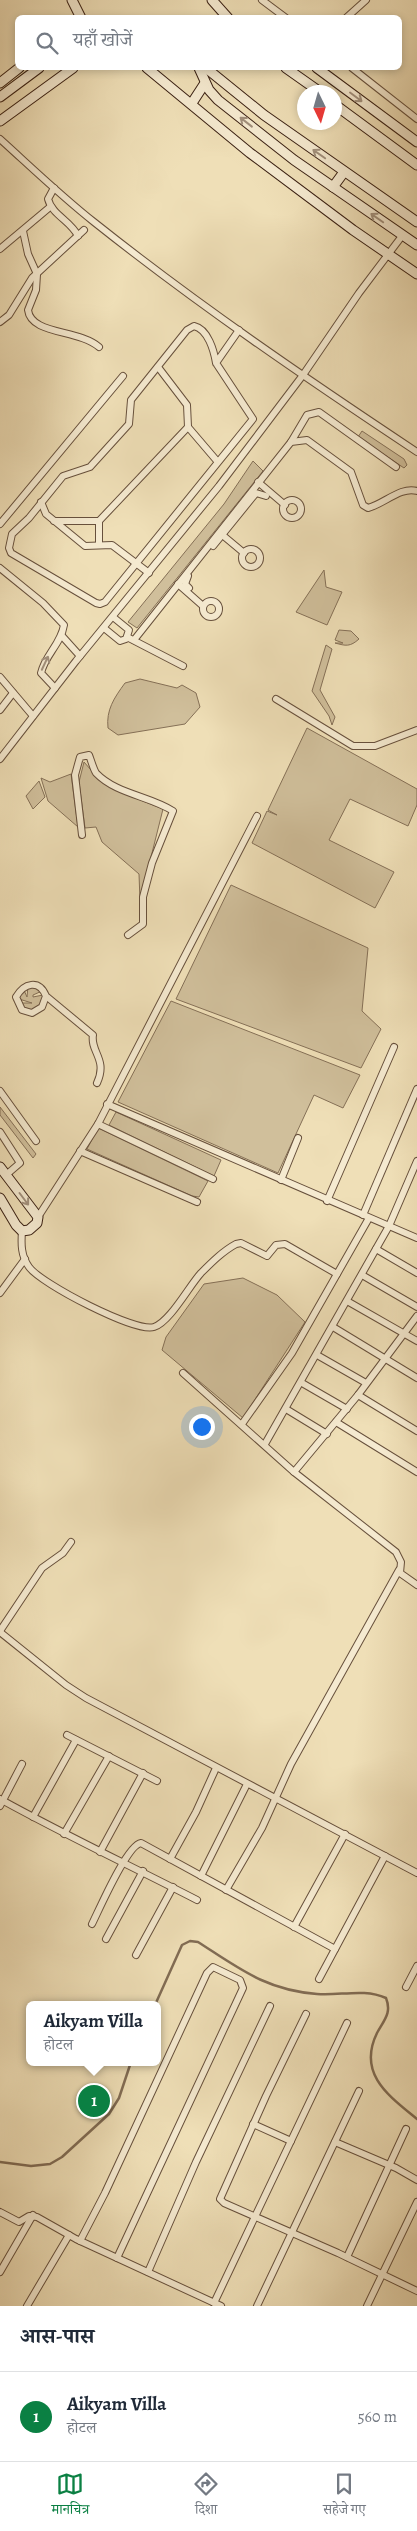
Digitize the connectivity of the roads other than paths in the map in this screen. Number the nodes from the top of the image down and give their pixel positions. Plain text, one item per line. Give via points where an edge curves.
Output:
1 (69, 0) edge
2 (212, 0) edge
3 (262, 0) edge
4 (366, 0) edge
5 (78, 15) edge
6 (225, 15) edge
7 (282, 15) edge
8 (349, 15) edge
9 (16, 70) edge
10 (36, 70) edge
11 (70, 70) edge
12 (150, 70) edge
13 (200, 70) edge
14 (208, 70) edge
15 (289, 70) edge
16 (320, 70) edge
17 (355, 70) edge
18 (0, 83) edge
19 (205, 83) junction
20 (310, 85) edge
21 (0, 97) edge
22 (192, 103) junction
23 (342, 110) edge
24 (417, 119) edge
25 (0, 121) edge
26 (0, 139) edge
27 (417, 142) edge
28 (417, 165) edge
29 (344, 172) junction
30 (333, 187) junction
31 (54, 188) junction
32 (50, 207) junction
33 (417, 222) edge
34 (84, 230) dead end
35 (23, 231) junction
36 (78, 236) junction
37 (402, 236) junction
38 (417, 245) edge
39 (0, 248) edge
40 (388, 254) junction
41 (37, 274) junction
42 (417, 274) edge
43 (0, 322) edge
44 (239, 330) junction
45 (99, 347) dead end
46 (216, 364) junction
47 (158, 367) junction
48 (303, 375) junction
49 (123, 376) dead end
50 (188, 427) junction
51 (291, 442) junction
52 (417, 452) edge
53 (217, 461) junction
54 (396, 467) dead end
55 (258, 482) junction
56 (417, 491) edge
57 (266, 496) dead end
58 (41, 502) junction
59 (285, 505) dead end
60 (100, 520) junction
61 (54, 521) junction
62 (0, 524) edge
63 (220, 534) junction
64 (99, 544) junction
65 (244, 553) dead end
66 (137, 562) junction
67 (0, 568) edge
68 (149, 573) junction
69 (178, 584) junction
70 (189, 588) dead end
71 (203, 606) dead end
72 (113, 617) junction
73 (104, 628) junction
74 (62, 636) junction
75 (127, 637) junction
76 (134, 640) junction
77 (80, 656) junction
78 (183, 666) dead end
79 (1, 679) edge
80 (55, 688) junction
81 (13, 693) junction
82 (276, 699) dead end
83 (0, 710) edge
84 (32, 716) junction
85 (417, 730) edge
86 (0, 759) edge
87 (257, 816) dead end
88 (82, 835) dead end
89 (128, 935) dead end
90 (46, 996) junction
91 (394, 1047) dead end
92 (97, 1083) dead end
93 (417, 1090) edge
94 (0, 1091) edge
95 (107, 1104) junction
96 (98, 1124) junction
97 (0, 1132) edge
98 (298, 1138) dead end
99 (36, 1141) dead end
100 (80, 1151) junction
101 (417, 1161) edge
102 (0, 1167) edge
103 (6, 1176) junction
104 (213, 1179) dead end
105 (280, 1180) junction
106 (0, 1198) edge
107 (328, 1201) junction
108 (197, 1202) dead end
109 (38, 1217) junction
110 (366, 1217) junction
111 (389, 1226) junction
112 (22, 1231) junction
113 (417, 1238) edge
114 (376, 1249) junction
115 (25, 1259) junction
116 (417, 1273) edge
117 (337, 1274) junction
118 (362, 1275) junction
119 (0, 1293) edge
120 (347, 1301) junction
121 (417, 1307) edge
122 (417, 1316) edge
123 (333, 1327) junction
124 (403, 1334) junction
125 (417, 1341) edge
126 (317, 1356) junction
127 (383, 1359) junction
128 (183, 1373) dead end
129 (417, 1378) edge
130 (302, 1383) junction
131 (366, 1383) junction
132 (358, 1395) junction
133 (286, 1409) junction
134 (346, 1409) junction
135 (336, 1422) junction
136 (242, 1424) junction
137 (417, 1431) edge
138 (327, 1434) junction
139 (265, 1444) junction
140 (294, 1472) junction
141 (417, 1472) edge
142 (71, 1542) dead end
143 (399, 1570) junction
144 (417, 1586) edge
145 (0, 1631) edge
146 (67, 1735) dead end
147 (76, 1740) junction
148 (108, 1756) junction
149 (22, 1764) dead end
150 (216, 1768) junction
151 (143, 1773) junction
152 (157, 1780) dead end
153 (246, 1784) junction
154 (276, 1797) junction
155 (1, 1802) edge
156 (33, 1817) junction
157 (64, 1834) junction
158 (345, 1834) junction
159 (100, 1852) junction
160 (385, 1856) junction
161 (170, 1859) junction
162 (124, 1862) junction
163 (143, 1871) junction
164 (417, 1873) edge
165 (201, 1876) junction
166 (172, 1887) junction
167 (226, 1890) junction
168 (197, 1900) dead end
169 (92, 1924) dead end
170 (294, 1927) junction
171 (106, 1939) dead end
172 (335, 1949) junction
173 (136, 1955) dead end
174 (417, 1966) edge
175 (319, 1979) dead end
176 (406, 1987) dead end
177 (270, 2006) dead end
178 (306, 2014) dead end
179 (347, 2022) dead end
180 (359, 2091) dead end
181 (253, 2124) junction
182 (406, 2129) dead end
183 (291, 2141) junction
184 (335, 2142) junction
185 (390, 2165) junction
186 (417, 2180) edge
187 (417, 2202) edge
188 (0, 2212) edge
189 (33, 2215) junction
190 (255, 2216) junction
191 (291, 2232) junction
192 (69, 2235) junction
193 (80, 2241) junction
194 (347, 2257) junction
195 (117, 2258) junction
196 (0, 2272) edge
197 (148, 2272) junction
198 (383, 2275) junction
199 (417, 2291) edge
200 (214, 2302) junction
201 (27, 2306) edge
202 (221, 2306) edge
203 (257, 2306) edge
204 (368, 2306) edge

1 - 5 street
2 - 6 street
3 - 7 street
4 - 8 street
9 - 18 street
10 - 21 street
11 - 25 street
12 - 22 street
13 - 19 street
29 -> 14 street via 264,116
15 - 20 street
16 -> 27 street
17 - 24 street
19 - 22 street
30 -> 19 street via 218,100
22 - 40 street via 250,153
23 - 28 street
26 - 31 street
29 - 30 street
29 - 33 street
37 -> 30 street
31 - 32 street via 48,199
31 - 44 street
32 - 35 street
32 - 36 street via 72,226
34 - 36 street
35 - 39 street
35 - 41 street
36 - 41 street
37 - 38 street
37 - 40 street
40 - 42 street
40 - 48 street
41 - 43 street via 9,315
41 - 45 street via 36,290 28,310 33,323 41,328 75,334
44 - 46 street
44 - 48 street
46 - 47 street via 204,332 194,326 187,330
46 - 53 street via 253,418
47 - 50 street via 187,405
47 - 58 street via 131,400 129,424 90,468 63,476
48 - 52 street
48 - 68 street
49 - 62 street
50 - 53 street
50 - 60 street
51 - 54 street via 307,415 319,412
51 - 55 street
51 - 56 street via 307,440 346,467 351,472 363,505 368,508 410,489
53 - 66 street
55 - 59 street
55 - 63 street
57 - 63 street via 256,493
58 - 61 street via 46,514
58 - 66 street via 12,534 11,554 100,604 106,602
60 - 61 street
60 - 64 street
61 - 64 street via 85,546
63 - 65 street
63 - 69 street
63 - 70 street via 185,580
64 - 66 street via 112,545
66 - 68 street
67 - 74 street via 64,625
68 - 72 street
69 - 71 street
69 - 76 street
72 - 73 street
72 - 75 street via 128,628
73 - 75 street via 120,640
73 - 77 street
74 - 77 street
80 -> 74 street via 40,673 43,662
75 - 76 street
76 - 78 street
77 - 80 street
79 - 81 street
80 - 84 street
81 - 83 street
81 - 84 street
82 - 85 street via 353,746 375,746
84 - 86 street
87 - 95 street
88 - 89 street via 75,775 80,757 88,754 96,772 116,786 173,811 145,889 143,924
90 - 90 street via 37,984 28,984 16,997 22,1010 32,1013 42,1007
90 - 92 street via 93,1035 92,1041 102,1068
91 - 107 street
93 - 110 street
94 - 99 street
95 - 96 street
95 - 105 street
96 - 100 street
96 - 104 street
97 - 103 street via 20,1162
98 - 105 street
100 - 108 street
100 - 109 street
101 - 111 street
102 - 103 street
103 -> 109 street
105 - 107 street
106 - 112 street
107 - 110 street
109 - 112 street via 38,1223
110 - 111 street
110 - 117 street
111 - 113 street
111 - 114 street
112 - 115 street via 21,1246
114 - 116 street
114 - 118 street
115 - 117 street via 29,1267 56,1288 145,1328 160,1324 201,1274 236,1244 241,1243 267,1256 276,1245 285,1244
115 - 119 street
117 - 136 street via 292,1353
118 - 120 street
118 - 121 street
120 - 123 street
120 - 124 street
122 - 124 street
123 - 126 street
123 - 127 street
124 - 125 street
124 - 127 street
126 - 130 street
126 - 131 street
127 - 129 street
127 - 131 street
128 - 136 street
130 - 133 street
130 - 134 street
131 - 132 street
132 - 134 street
132 - 137 street
133 - 138 street
133 - 139 street
134 - 135 street
135 - 138 street
135 - 141 street
136 - 139 street
138 - 140 street
139 - 140 street
140 - 143 street via 396,1552 401,1562
142 - 145 street via 64,1553 42,1568
143 - 144 street
143 - 154 street via 291,1764
145 - 150 street via 86,1698
146 - 147 street
147 - 148 street
147 - 156 street
148 - 151 street
148 - 157 street
149 - 155 street
150 - 153 street
150 - 161 street
151 - 152 street
151 - 159 street
153 - 154 street
153 - 165 street
154 - 158 street
154 - 167 street via 252,1850
155 - 156 street
156 - 157 street
157 - 159 street
158 - 160 street
158 - 170 street
159 - 162 street
160 - 164 street
160 - 172 street
161 - 162 street via 138,1843
161 - 165 street
162 - 163 street
162 - 169 street
163 - 166 street
163 - 171 street
165 - 167 street
166 - 168 street
166 - 173 street
167 - 170 street
170 - 172 street
172 - 175 street
174 - 176 street
177 - 197 street
178 - 181 street
179 - 183 street
180 - 184 street
181 - 183 street
181 - 190 street via 220,2199
182 - 185 street
183 - 190 street
184 - 185 street
184 - 191 street
185 - 186 street
185 - 194 street
187 - 198 street
188 - 189 street via 19,2222
189 - 192 street
189 - 196 street
190 - 191 street
190 - 200 street
191 - 194 street
191 - 203 street
192 - 193 street
192 - 201 street
193 - 195 street
193 - 195 street via 208,1973 213,1967 219,1968 240,1980 243,1988
194 - 198 street
195 - 197 street
197 - 200 street
198 - 199 street
198 - 204 street
200 - 202 street

